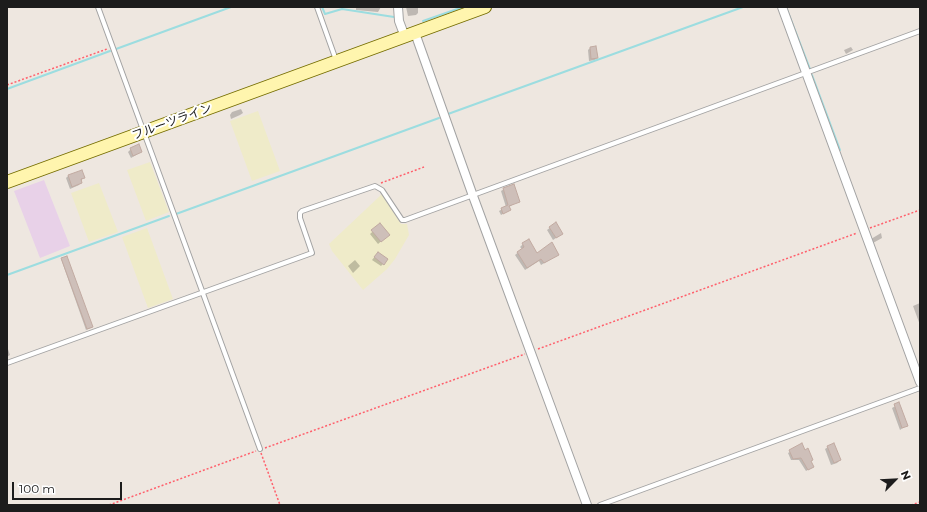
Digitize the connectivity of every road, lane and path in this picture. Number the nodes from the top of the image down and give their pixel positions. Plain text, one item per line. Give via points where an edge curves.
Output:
1 (98, 7) edge
2 (317, 7) edge
3 (398, 7) edge
4 (485, 7) edge
5 (782, 7) edge
6 (920, 31) edge
7 (410, 35) junction
8 (110, 47) dead end
9 (337, 62) junction
10 (806, 74) junction
11 (7, 85) edge
12 (143, 132) junction
13 (424, 167) dead end
14 (7, 182) edge
15 (377, 187) junction
16 (473, 196) junction
17 (920, 210) edge
18 (864, 231) junction
19 (202, 292) junction
20 (531, 352) junction
21 (7, 364) edge
22 (920, 382) edge
23 (920, 388) edge
24 (260, 449) junction
25 (920, 502) edge
26 (109, 505) edge
27 (280, 505) edge
28 (587, 505) edge
29 (600, 505) edge
30 (911, 505) edge

1 - 12 lane
2 - 9 lane
3 - 7 street via 400,21
4 - 7 street, フルーツライン
5 - 10 street
6 - 10 lane
7 - 9 street, フルーツライン
7 - 16 street
8 - 11 path
9 - 12 street, フルーツライン
10 - 16 lane
10 - 18 street
12 - 14 street, フルーツライン
12 - 19 lane
13 - 15 path via 380,183
15 - 16 lane via 382,190 402,220
15 - 19 lane via 300,213 312,253
16 - 20 street
17 - 18 path
18 - 20 path
18 - 22 street
19 - 21 lane
19 - 24 lane
20 - 24 path
20 - 28 street
23 - 29 lane
24 - 26 path
24 - 27 path
25 - 30 path

